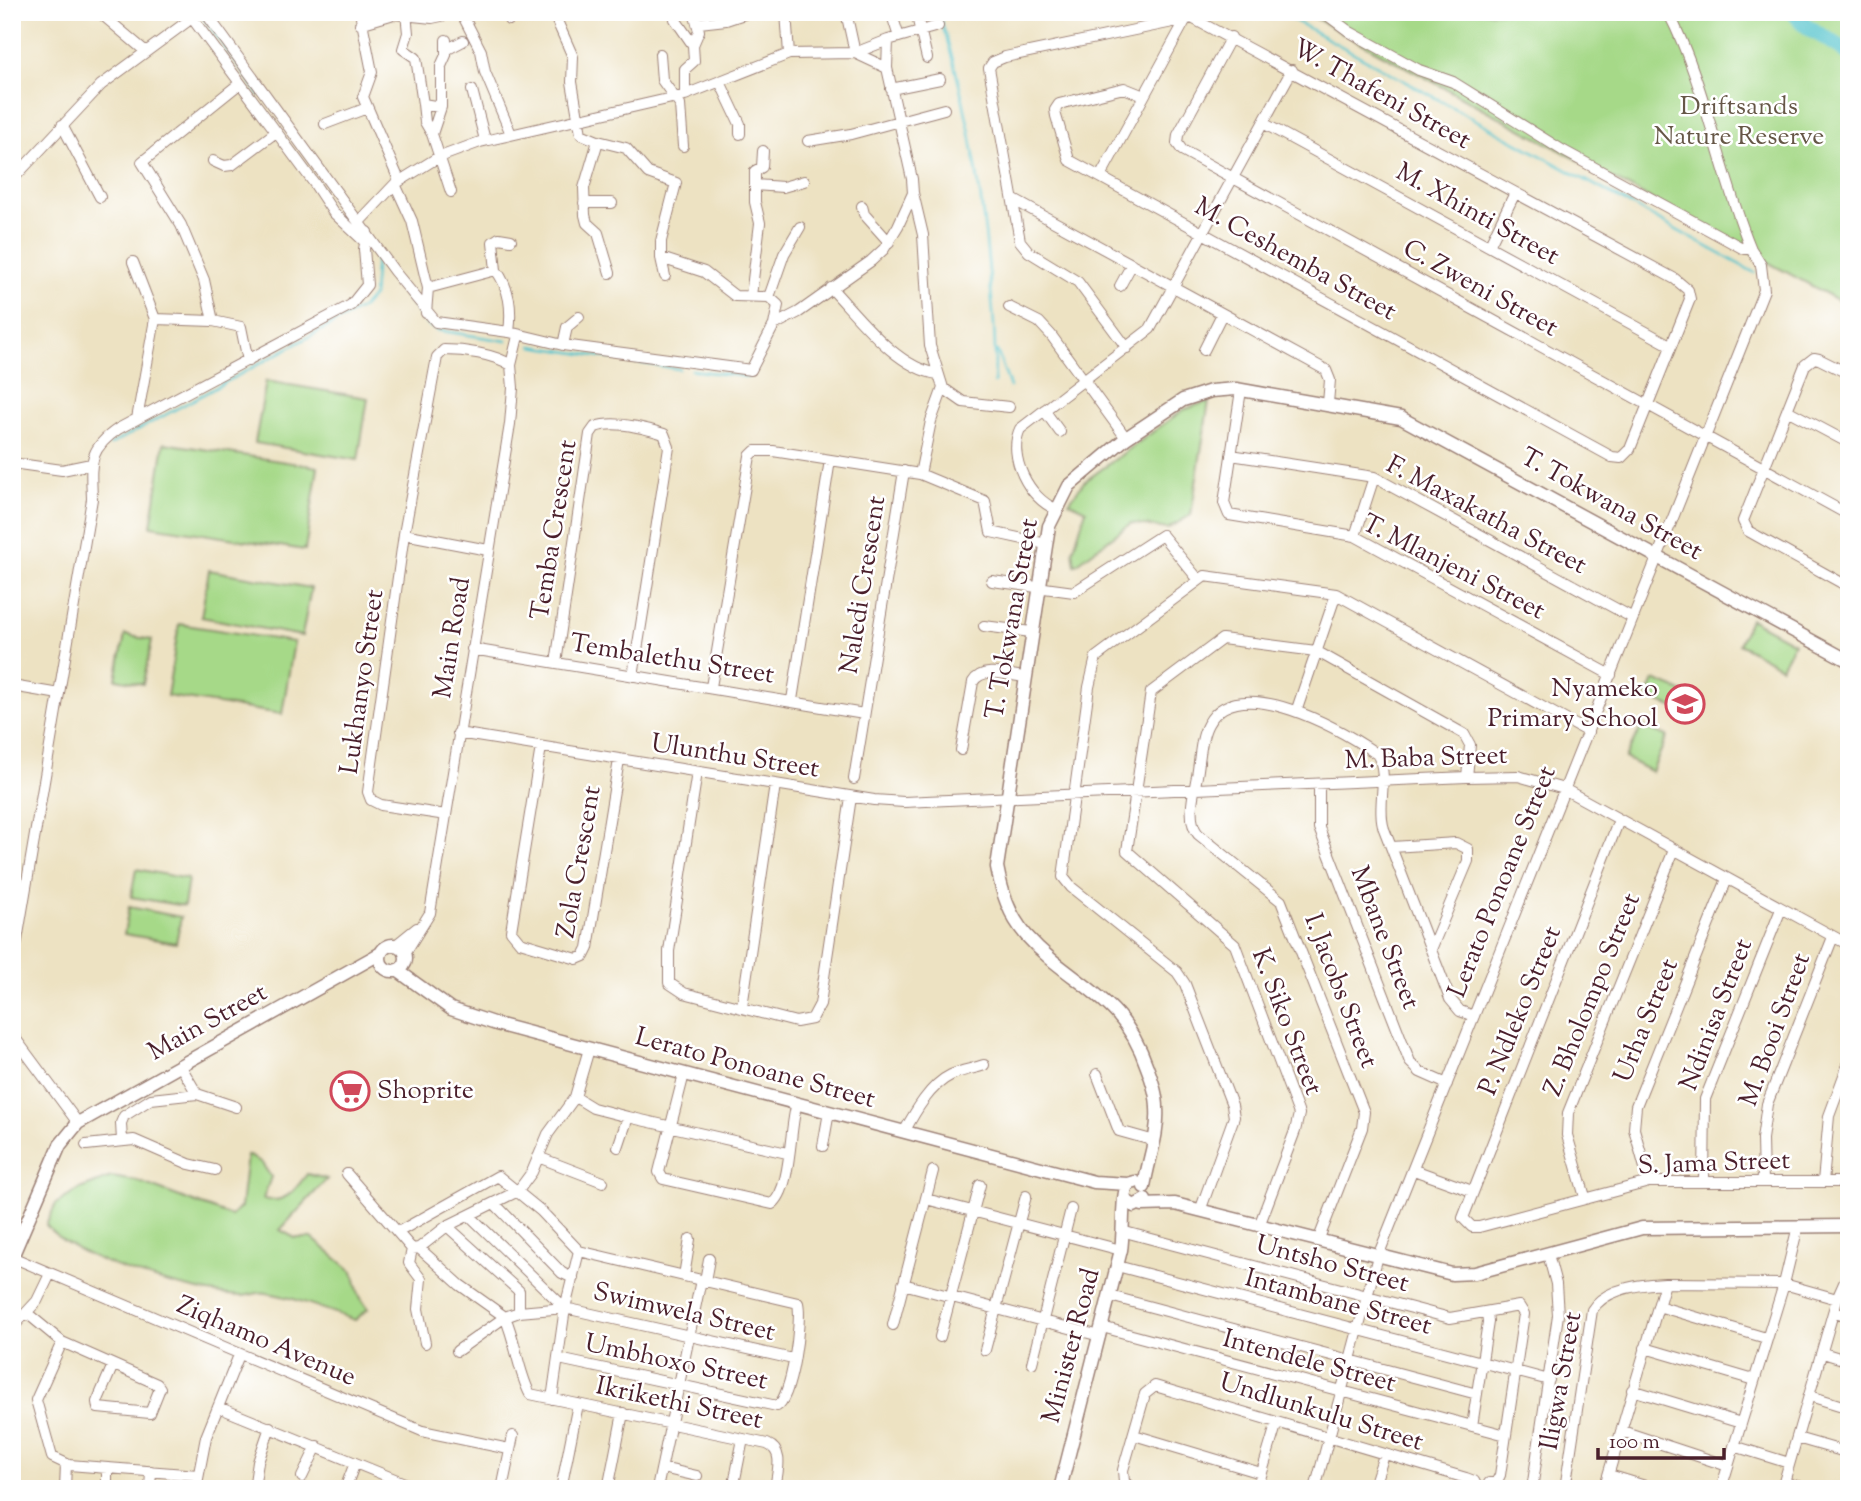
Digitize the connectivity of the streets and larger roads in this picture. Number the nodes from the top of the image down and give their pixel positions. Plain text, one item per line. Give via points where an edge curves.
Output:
1 (99, 12) edge
2 (205, 12) edge
3 (360, 12) edge
4 (461, 12) edge
5 (553, 12) edge
6 (694, 12) edge
7 (750, 12) edge
8 (786, 12) edge
9 (846, 12) edge
10 (891, 12) edge
11 (916, 12) edge
12 (1323, 12) edge
13 (1668, 12) edge
14 (406, 13) edge
15 (675, 19) dead end
16 (1186, 19) junction
17 (699, 23) junction
18 (360, 24) junction
19 (938, 26) dead end
20 (919, 31) junction
21 (899, 37) junction
22 (1231, 37) junction
23 (888, 40) junction
24 (463, 41) dead end
25 (693, 45) junction
26 (145, 51) junction
27 (855, 53) junction
28 (660, 54) dead end
29 (789, 54) junction
30 (927, 58) dead end
31 (887, 68) junction
32 (1292, 70) junction
33 (940, 79) dead end
34 (239, 83) junction
35 (721, 83) junction
36 (891, 89) junction
37 (472, 90) dead end
38 (681, 96) junction
39 (1144, 96) junction
40 (423, 104) junction
41 (367, 107) junction
42 (441, 107) junction
43 (944, 109) dead end
44 (577, 121) junction
45 (898, 121) junction
46 (1263, 123) junction
47 (326, 124) dead end
48 (62, 125) junction
49 (276, 132) junction
50 (432, 134) junction
51 (511, 134) junction
52 (740, 134) dead end
53 (485, 140) junction
54 (598, 141) junction
55 (808, 141) dead end
56 (683, 146) dead end
57 (763, 151) dead end
58 (437, 158) junction
59 (213, 161) dead end
60 (1100, 177) junction
61 (1233, 179) junction
62 (12, 180) edge
63 (804, 181) dead end
64 (397, 182) junction
65 (755, 185) junction
66 (451, 192) dead end
67 (1515, 192) junction
68 (913, 193) junction
69 (100, 197) dead end
70 (1014, 200) junction
71 (584, 203) junction
72 (612, 203) dead end
73 (862, 206) dead end
74 (360, 221) junction
75 (800, 227) dead end
76 (1203, 234) junction
77 (366, 237) junction
78 (511, 240) dead end
79 (890, 242) junction
80 (1489, 246) junction
81 (1751, 249) junction
82 (661, 258) junction
83 (133, 262) dead end
84 (1132, 264) junction
85 (496, 270) junction
86 (611, 273) dead end
87 (665, 276) dead end
88 (1120, 286) dead end
89 (1173, 286) junction
90 (428, 288) junction
91 (831, 288) junction
92 (751, 296) junction
93 (769, 297) junction
94 (1009, 307) dead end
95 (426, 313) junction
96 (1222, 314) junction
97 (579, 317) dead end
98 (155, 319) junction
99 (213, 321) junction
100 (774, 325) junction
101 (513, 335) junction
102 (563, 345) junction
103 (1670, 345) junction
104 (1127, 348) junction
105 (1204, 350) dead end
106 (248, 360) junction
107 (511, 365) junction
108 (938, 374) junction
109 (1849, 374) edge
110 (1084, 379) junction
111 (943, 388) junction
112 (1241, 390) junction
113 (1328, 403) junction
114 (1648, 405) junction
115 (1009, 407) dead end
116 (1044, 410) junction
117 (1787, 410) junction
118 (136, 419) junction
119 (1060, 432) dead end
120 (1126, 438) junction
121 (1705, 438) junction
122 (1849, 443) edge
123 (1630, 449) joint
124 (1231, 455) junction
125 (830, 460) junction
126 (12, 463) edge
127 (91, 464) junction
128 (1763, 469) junction
129 (904, 471) junction
130 (920, 474) junction
131 (1374, 477) junction
132 (1056, 509) junction
133 (1849, 515) edge
134 (404, 534) junction
135 (1355, 536) junction
136 (1045, 544) junction
137 (488, 550) junction
138 (1658, 557) junction
139 (1198, 579) junction
140 (992, 581) dead end
141 (1849, 587) edge
142 (1038, 588) junction
143 (1336, 594) junction
144 (1633, 618) junction
145 (985, 626) dead end
146 (1031, 632) junction
147 (472, 649) junction
148 (1315, 651) junction
149 (1849, 661) edge
150 (556, 663) junction
151 (1611, 675) junction
152 (633, 676) junction
153 (1024, 677) junction
154 (12, 686) edge
155 (711, 687) junction
156 (59, 694) junction
157 (792, 700) junction
158 (1297, 709) junction
159 (864, 714) junction
160 (1588, 732) junction
161 (458, 733) junction
162 (541, 747) junction
163 (961, 750) dead end
164 (619, 760) junction
165 (697, 772) junction
166 (1467, 777) junction
167 (854, 779) dead end
168 (1382, 781) junction
169 (775, 785) junction
170 (1319, 785) junction
171 (1195, 789) junction
172 (1564, 789) junction
173 (1134, 792) junction
174 (1073, 794) junction
175 (1006, 796) junction
176 (851, 797) junction
177 (446, 815) junction
178 (1619, 820) junction
179 (1392, 846) junction
180 (1674, 850) junction
181 (1727, 879) junction
182 (1781, 909) junction
183 (1833, 937) junction
184 (1849, 945) edge
185 (1432, 947) junction
186 (401, 957) junction
187 (381, 959) junction
188 (12, 970) edge
189 (741, 1007) junction
190 (1474, 1016) junction
191 (12, 1034) edge
192 (589, 1049) junction
193 (1849, 1062) edge
194 (180, 1065) junction
195 (984, 1065) dead end
196 (684, 1074) junction
197 (1097, 1074) dead end
198 (1447, 1084) junction
199 (197, 1094) junction
200 (575, 1097) junction
201 (797, 1104) junction
202 (236, 1107) dead end
203 (829, 1112) junction
204 (628, 1117) junction
205 (78, 1123) junction
206 (670, 1127) junction
207 (904, 1132) junction
208 (122, 1141) junction
209 (1154, 1141) junction
210 (86, 1145) dead end
211 (823, 1146) dead end
212 (618, 1147) dead end
213 (787, 1153) junction
214 (538, 1157) junction
215 (215, 1170) dead end
216 (1414, 1170) junction
217 (933, 1171) dead end
218 (347, 1174) dead end
219 (603, 1182) dead end
220 (1649, 1182) junction
221 (1704, 1182) junction
222 (1763, 1182) junction
223 (1823, 1182) junction
224 (1849, 1182) edge
225 (980, 1185) dead end
226 (1133, 1190) junction
227 (518, 1191) junction
228 (1472, 1191) junction
229 (1026, 1196) dead end
230 (1585, 1197) junction
231 (926, 1199) junction
232 (494, 1203) junction
233 (1175, 1204) junction
234 (1141, 1205) junction
235 (1072, 1209) dead end
236 (972, 1211) junction
237 (1200, 1211) junction
238 (469, 1214) junction
239 (1463, 1218) joint
240 (1018, 1223) junction
241 (447, 1226) junction
242 (1259, 1226) junction
243 (1798, 1226) junction
244 (1849, 1226) edge
245 (398, 1232) junction
246 (1125, 1232) junction
247 (1065, 1236) junction
248 (690, 1239) dead end
249 (1318, 1241) junction
250 (415, 1248) junction
251 (1121, 1250) junction
252 (579, 1251) junction
253 (1548, 1254) junction
254 (1378, 1256) junction
255 (12, 1257) edge
256 (709, 1259) dead end
257 (1117, 1266) junction
258 (1849, 1272) edge
259 (50, 1274) junction
260 (684, 1276) junction
261 (573, 1278) junction
262 (703, 1281) junction
263 (1665, 1283) junction
264 (903, 1284) junction
265 (1784, 1284) junction
266 (950, 1295) junction
267 (1110, 1296) junction
268 (1368, 1296) junction
269 (1837, 1299) junction
270 (1658, 1306) junction
271 (996, 1307) junction
272 (565, 1308) junction
273 (519, 1312) junction
274 (1486, 1312) junction
275 (1834, 1312) junction
276 (28, 1314) junction
277 (1849, 1316) edge
278 (505, 1317) junction
279 (1043, 1319) junction
280 (893, 1325) dead end
281 (12, 1328) edge
282 (1359, 1330) junction
283 (1101, 1331) junction
284 (940, 1336) dead end
285 (689, 1337) junction
286 (1766, 1338) junction
287 (62, 1342) junction
288 (425, 1343) dead end
289 (1645, 1348) junction
290 (457, 1350) dead end
291 (985, 1350) dead end
292 (1823, 1353) junction
293 (239, 1355) junction
294 (559, 1359) junction
295 (793, 1359) junction
296 (1352, 1361) junction
297 (1849, 1361) edge
298 (1032, 1363) dead end
299 (1482, 1363) junction
300 (113, 1366) junction
301 (1516, 1372) junction
302 (1549, 1380) junction
303 (1754, 1380) junction
304 (678, 1385) junction
305 (1633, 1390) junction
306 (1343, 1393) junction
307 (1478, 1394) junction
308 (1810, 1396) junction
309 (552, 1399) junction
310 (578, 1404) junction
311 (218, 1407) junction
312 (1849, 1408) edge
313 (623, 1413) junction
314 (1277, 1422) junction
315 (672, 1423) junction
316 (1741, 1423) junction
317 (1472, 1426) junction
318 (270, 1427) junction
319 (1622, 1432) junction
320 (1134, 1435) junction
321 (1506, 1435) junction
322 (513, 1436) dead end
323 (1330, 1437) junction
324 (1797, 1438) junction
325 (743, 1439) junction
326 (317, 1446) junction
327 (1734, 1446) junction
328 (509, 1449) junction
329 (1849, 1453) edge
330 (1384, 1455) junction
331 (355, 1463) junction
332 (1789, 1463) junction
333 (66, 1464) junction
334 (1728, 1466) junction
335 (107, 1468) junction
336 (662, 1468) junction
337 (151, 1471) junction
338 (1062, 1472) junction
339 (1261, 1474) junction
340 (198, 1475) junction
341 (1609, 1475) junction
342 (697, 1476) dead end
343 (302, 1477) dead end
344 (1489, 1483) dead end
345 (1783, 1485) edge
346 (401, 1486) edge
347 (1477, 1486) edge
348 (65, 1489) edge
349 (107, 1489) edge
350 (150, 1489) edge
351 (196, 1489) edge
352 (254, 1489) edge
353 (345, 1489) edge
354 (419, 1489) edge
355 (502, 1489) edge
356 (561, 1489) edge
357 (608, 1489) edge
358 (657, 1489) edge
359 (733, 1489) edge
360 (775, 1489) edge
361 (1054, 1489) edge
362 (1060, 1489) edge
363 (1134, 1489) edge
364 (1257, 1489) edge
365 (1315, 1489) edge
366 (1373, 1489) edge
367 (1532, 1489) edge
368 (1566, 1489) edge
369 (1604, 1489) edge
370 (1655, 1489) edge
371 (1721, 1489) edge
372 (1807, 1489) edge

1 - 26 street
2 - 74 street
3 - 18 street
4 - 14 street via 432,18
4 - 51 street via 481,51
5 - 44 street via 573,57
6 - 17 street
7 - 17 street
8 - 29 street
9 - 27 street
10 - 21 street
11 - 20 street
12 - 81 street via 1350,32 1463,88 1659,205
13 - 81 street via 1687,54 1730,197
14 - 18 street
14 - 40 street via 408,33 403,49 415,57
15 - 25 street
16 - 22 street, W. Thafeni Street via 1199,20
16 - 39 street
16 - 70 street via 990,64
17 - 25 street
18 - 41 street via 372,72 363,92
19 - 20 street
20 - 21 street
20 - 30 street
21 - 23 street
22 - 32 street, W. Thafeni Street
22 - 61 street, C. Zweni Street via 1177,139 1182,150
23 - 27 street
23 - 31 street
24 - 42 street via 446,45
25 - 38 street via 694,61 685,69
26 - 34 street via 192,18
26 - 48 street via 101,85
27 - 29 street
27 - 31 street
28 - 38 street via 662,80
29 - 35 street
31 - 36 street
32 - 46 street
32 - 67 street, W. Thafeni Street
33 - 36 street
34 - 49 street
34 - 99 street via 142,162 181,225 204,280
35 - 38 street
35 - 52 street
36 - 45 street
37 - 53 street
38 - 44 street
38 - 56 street
39 - 60 street
39 - 60 street, M. Ceshemba Street via 1124,88 1057,106 1066,156
40 - 42 street
40 - 50 street
41 - 47 street
41 - 64 street
42 - 50 street
43 - 45 street
44 - 51 street
44 - 54 street via 581,134
45 - 55 street
45 - 68 street via 911,165
46 - 61 street
46 - 80 street, M. Xhinti Street
48 - 62 street
48 - 69 street
49 - 59 street via 232,165
49 - 77 street via 321,198
50 - 58 street
51 - 53 street
53 - 58 street
54 - 71 street
54 - 82 street via 626,148 648,173 676,183
57 - 65 street
58 - 64 street
58 - 66 street
60 - 76 street, M. Ceshemba Street
61 - 76 street
61 - 114 street, C. Zweni Street
63 - 65 street via 783,187
64 - 74 street
64 - 90 street
65 - 92 street via 760,223
67 - 80 street
67 - 103 street, W. Thafeni Street via 1685,286 1690,299
68 - 79 street
68 - 108 street via 923,235 930,346
70 - 84 street
70 - 104 street via 1021,244 1078,282
71 - 72 street
71 - 86 street via 587,223 598,233
73 - 79 street
74 - 77 street
75 - 93 street via 781,261
76 - 89 street
76 - 123 street, M. Ceshemba Street via 1612,457 1621,458
77 - 95 street
77 - 106 street via 368,278 358,299
78 - 85 street via 493,242
79 - 91 street
80 - 103 street, M. Xhinti Street
81 - 121 street, Lerato Ponoane Street via 1761,265 1764,290
82 - 87 street
82 - 92 street via 695,268 735,296
83 - 98 street
84 - 88 street
84 - 89 street
85 - 90 street
85 - 101 street, Main Road via 508,289
89 - 96 street
89 - 104 street via 1150,329
90 - 95 street
91 - 100 street
91 - 108 street via 859,322 900,355 926,372
92 - 93 street
93 - 100 street via 778,305
94 - 110 street via 1044,328
95 - 101 street via 436,322
96 - 105 street
96 - 113 street via 1326,370
97 - 102 street via 570,323
98 - 99 street
98 - 118 street
99 - 106 street via 241,327
100 - 102 street via 751,370
101 - 102 street
101 - 107 street, Main Road
103 - 114 street, W. Thafeni Street
104 - 110 street
106 - 118 street
107 - 134 street, Lukhanyo Street via 454,351 444,350 437,357
107 - 137 street, Main Road via 510,424
108 - 111 street
109 - 117 street via 1826,361 1810,360
110 - 116 street
110 - 120 street
111 - 115 street via 963,402
111 - 130 street
112 - 113 street, T. Tokwana Street
112 - 120 street, T. Tokwana Street via 1211,391 1183,400
112 - 124 street, T. Mlanjeni Street
113 - 138 street, T. Tokwana Street via 1401,418
114 - 121 street, C. Zweni Street
114 - 123 street, W. Thafeni Street
116 - 119 street
116 - 132 street via 1020,429 1016,438 1026,485
117 - 122 street
117 - 128 street
118 - 127 street via 103,439
120 - 132 street, T. Tokwana Street via 1079,475
121 - 128 street, C. Zweni Street
121 - 138 street, Lerato Ponoane Street
124 - 131 street, F. Maxakatha Street
124 - 135 street, T. Mlanjeni Street via 1224,503 1228,515
125 - 129 street, Naledi Crescent
125 - 155 street, Naledi Crescent via 763,450 750,456
125 - 157 street, Naledi Crescent
126 - 127 street via 62,470
127 - 156 street via 92,499
128 - 133 street, C. Zweni Street
128 - 141 street via 1745,515 1745,528
129 - 130 street
129 - 159 street, Naledi Crescent
130 - 136 street via 985,501 991,533
131 - 135 street
131 - 144 street, F. Maxakatha Street
132 - 136 street, T. Tokwana Street
134 - 137 street
134 - 177 street, Lukhanyo Street via 368,792 371,800 381,805
135 - 151 street, T. Mlanjeni Street
136 - 142 street, T. Tokwana Street
137 - 147 street, Main Road
138 - 144 street, Lerato Ponoane Street
138 - 149 street, T. Tokwana Street
139 - 142 street via 1162,535 1078,591
139 - 143 street via 1212,575
139 - 174 street via 1096,657
140 - 142 street
142 - 146 street, T. Tokwana Street
143 - 148 street
143 - 160 street
144 - 151 street, Lerato Ponoane Street
145 - 146 street
146 - 153 street, T. Tokwana Street
147 - 150 street, Tembalethu Street
147 - 161 street, Main Road
148 - 158 street
148 - 166 street via 1464,734 1470,746
148 - 173 street via 1222,639 1158,684 1149,697
150 - 152 street, Tembalethu Street
150 - 152 street, Temba Crescent via 590,433 603,425 645,430 664,435 669,447
151 - 160 street, Lerato Ponoane Street
152 - 155 street, Tembalethu Street
153 - 163 street via 977,675
153 - 175 street, T. Tokwana Street
154 - 156 street
155 - 157 street, Tembalethu Street
156 - 188 street
157 - 159 street, Tembalethu Street
158 - 168 street via 1377,754
158 - 171 street via 1243,701 1210,720
159 - 167 street, Naledi Crescent
160 - 172 street, Lerato Ponoane Street
161 - 162 street, Ulunthu Street
161 - 177 street, Main Road
162 - 164 street, Ulunthu Street
162 - 164 street, Zola Crescent via 511,931 520,942 577,958 588,948
164 - 165 street, Ulunthu Street
165 - 169 street, Ulunthu Street
165 - 189 street via 668,978 678,991
166 - 168 street, M. Baba Street
166 - 172 street, M. Baba Street via 1518,776
168 - 170 street, M. Baba Street
168 - 179 street via 1380,818
169 - 176 street, Ulunthu Street
169 - 189 street
170 - 171 street, M. Baba Street
170 - 198 street, Mbane Street via 1319,828 1410,1062
171 - 173 street, M. Baba Street
171 - 249 street, I. Jacobs Street via 1194,830 1284,907 1362,1107 1362,1128
172 - 178 street, M. Baba Street
172 - 190 street, Lerato Ponoane Street
173 - 174 street, M. Baba Street
173 - 242 street, K. Siko Street via 1126,845 1129,856 1232,941 1297,1105 1296,1131
174 - 175 street, M. Baba Street
174 - 237 street via 1062,869 1065,882 1182,978 1232,1105 1233,1125
175 - 176 street, Ulunthu Street via 904,802
175 - 209 street, T. Tokwana Street via 997,867 1007,907 1034,943 1102,997 1133,1032 1154,1087 1158,1117
176 - 189 street via 815,1016 803,1023
177 - 186 street, Main Road via 428,918
178 - 180 street, M. Baba Street
178 - 228 street, P. Ndleko Street
179 - 185 street
179 - 185 street via 1456,843 1468,849 1468,861
180 - 181 street, M. Baba Street
180 - 230 street, Z. Bholompo Street via 1568,1114 1567,1135
181 - 182 street, M. Baba Street
181 - 220 street, Urha Street via 1636,1105 1634,1129
182 - 183 street, M. Baba Street
182 - 221 street, Ndinisa Street via 1705,1099
183 - 184 street, M. Baba Street
183 - 222 street, M. Booi Street via 1767,1104
185 - 190 street via 1450,999 1460,1011
186 - 187 street via 386,947
186 - 187 street via 389,970
186 - 192 street, Lerato Ponoane Street via 415,980 460,1013
187 - 194 street, Main Street via 361,965
190 - 198 street, Lerato Ponoane Street
191 - 205 street
192 - 196 street, Lerato Ponoane Street
192 - 200 street
193 - 223 street via 1829,1116
194 - 199 street
194 - 205 street, Main Street
195 - 207 street via 940,1082
196 - 201 street, Lerato Ponoane Street
196 - 206 street
197 - 209 street via 1119,1131
198 - 216 street, Lerato Ponoane Street
199 - 202 street
199 - 208 street via 146,1101 122,1119
200 - 204 street via 593,1108
200 - 214 street via 548,1134
201 - 203 street, Lerato Ponoane Street
201 - 213 street
203 - 207 street, Lerato Ponoane Street
203 - 211 street
204 - 206 street
204 - 212 street
205 - 255 street via 60,1144
206 - 213 street
206 - 213 street via 661,1177 745,1199 775,1202
207 - 226 street, Lerato Ponoane Street
208 - 210 street
208 - 215 street via 140,1142
209 - 226 street, T. Tokwana Street
214 - 219 street
214 - 227 street
216 - 228 street
216 - 254 street, Lerato Ponoane Street
217 - 231 street
218 - 245 street
220 - 221 street, S. Jama Street
220 - 230 street, S. Jama Street
221 - 222 street, S. Jama Street
222 - 223 street, S. Jama Street
223 - 224 street, S. Jama Street
225 - 236 street
226 - 233 street
226 - 234 street via 1130,1205
226 - 246 street, Minister Road
227 - 232 street
227 - 245 street via 497,1176
227 - 252 street
228 - 239 street, P. Ndleko Street
229 - 240 street
230 - 239 street, S. Jama Street via 1479,1227
231 - 236 street
231 - 264 street
232 - 238 street
232 - 261 street via 562,1273
233 - 234 street
233 - 237 street
234 - 246 street, Minister Road
235 - 247 street
236 - 240 street
236 - 266 street
237 - 242 street
238 - 241 street
238 - 272 street
240 - 247 street
240 - 271 street
241 - 250 street
241 - 273 street via 519,1291
242 - 249 street
243 - 244 street
243 - 253 street via 1642,1228
243 - 265 street
245 - 250 street
246 - 251 street, Minister Road
246 - 268 street, Untsho Street
247 - 251 street
247 - 279 street
248 - 260 street
249 - 254 street
250 - 278 street
250 - 288 street via 409,1264 421,1279 418,1309
251 - 257 street, Minister Road
252 - 260 street
252 - 261 street
253 - 254 street via 1475,1273 1452,1273
253 - 302 street via 1558,1315
254 - 268 street, Lerato Ponoane Street
255 - 259 street, Ziqhamo Avenue
256 - 262 street
257 - 267 street, Minister Road
257 - 282 street, Intambane Street
258 - 269 street
259 - 276 street
259 - 293 street, Ziqhamo Avenue
260 - 262 street
261 - 272 street
262 - 285 street
262 - 295 street via 798,1303
263 - 265 street, Iligwa Street
263 - 270 street
263 - 368 street, Iligwa Street via 1607,1295 1592,1310
264 - 266 street, Intendele Street
264 - 280 street
265 - 269 street, Iligwa Street
265 - 286 street
266 - 271 street, Intendele Street
266 - 284 street
267 - 283 street, Minister Road
267 - 296 street
268 - 274 street, Untsho Street via 1450,1318
268 - 282 street, Lerato Ponoane Street
269 - 275 street
270 - 286 street
270 - 289 street
271 - 279 street, Intendele Street
271 - 291 street
272 - 273 street
272 - 285 street, Swimwela Street
272 - 294 street
273 - 278 street
274 - 299 street
274 - 301 street, Untsho Street via 1515,1305 1524,1314
275 - 277 street
275 - 292 street
276 - 281 street
276 - 287 street
278 - 290 street
278 - 309 street, Ikrikethi Street via 530,1394
279 - 283 street, Intendele Street
279 - 298 street
282 - 296 street, Lerato Ponoane Street
282 - 299 street, Intambane Street
283 - 306 street, Intendele Street
283 - 338 street, Minister Road
285 - 295 street, Swimwela Street
285 - 304 street
286 - 303 street
287 - 300 street
287 - 333 street via 35,1407 50,1453
289 - 303 street
289 - 305 street
292 - 297 street
292 - 308 street
293 - 311 street
293 - 328 street, Ziqhamo Avenue via 422,1431
294 - 304 street, Umbhoxo Street
294 - 309 street
295 - 304 street, Umbhoxo Street via 783,1402 777,1406
296 - 306 street, Lerato Ponoane Street
296 - 307 street
299 - 301 street, Intambane Street
299 - 307 street
300 - 300 street via 98,1408 149,1413 159,1386
301 - 302 street, Intambane Street
301 - 321 street
302 - 367 street
303 - 316 street
304 - 315 street
305 - 316 street
305 - 319 street
306 - 317 street, Intendele Street
306 - 323 street, Lerato Ponoane Street
307 - 317 street
308 - 312 street
308 - 324 street
309 - 310 street, Ikrikethi Street
310 - 313 street, Ikrikethi Street
310 - 356 street
311 - 318 street
311 - 340 street via 205,1437
313 - 315 street, Ikrikethi Street
313 - 357 street
314 - 320 street, Undlunkulu Street via 1152,1386 1145,1394
314 - 323 street, Undlunkulu Street
314 - 339 street
315 - 325 street, Ikrikethi Street
315 - 336 street
316 - 327 street
317 - 321 street, Intendele Street
318 - 326 street
318 - 352 street
319 - 334 street
319 - 341 street
320 - 339 street
320 - 363 street via 1122,1477
321 - 344 street via 1499,1480
322 - 328 street
323 - 330 street, Undlunkulu Street
323 - 365 street, Lerato Ponoane Street
324 - 329 street
324 - 332 street
325 - 359 street
325 - 360 street, Ikrikethi Street via 775,1447 779,1454
326 - 331 street
326 - 343 street
327 - 332 street
327 - 334 street
328 - 355 street
330 - 347 street, Undlunkulu Street via 1466,1478
330 - 366 street
331 - 346 street
331 - 353 street
332 - 345 street
333 - 335 street
333 - 348 street
334 - 371 street
335 - 337 street
335 - 349 street
336 - 342 street
336 - 358 street
337 - 340 street
337 - 350 street
338 - 361 street, Minister Road
338 - 362 street, Minister Road
339 - 364 street
340 - 351 street
341 - 369 street
341 - 370 street
345 - 372 street
346 - 354 street

